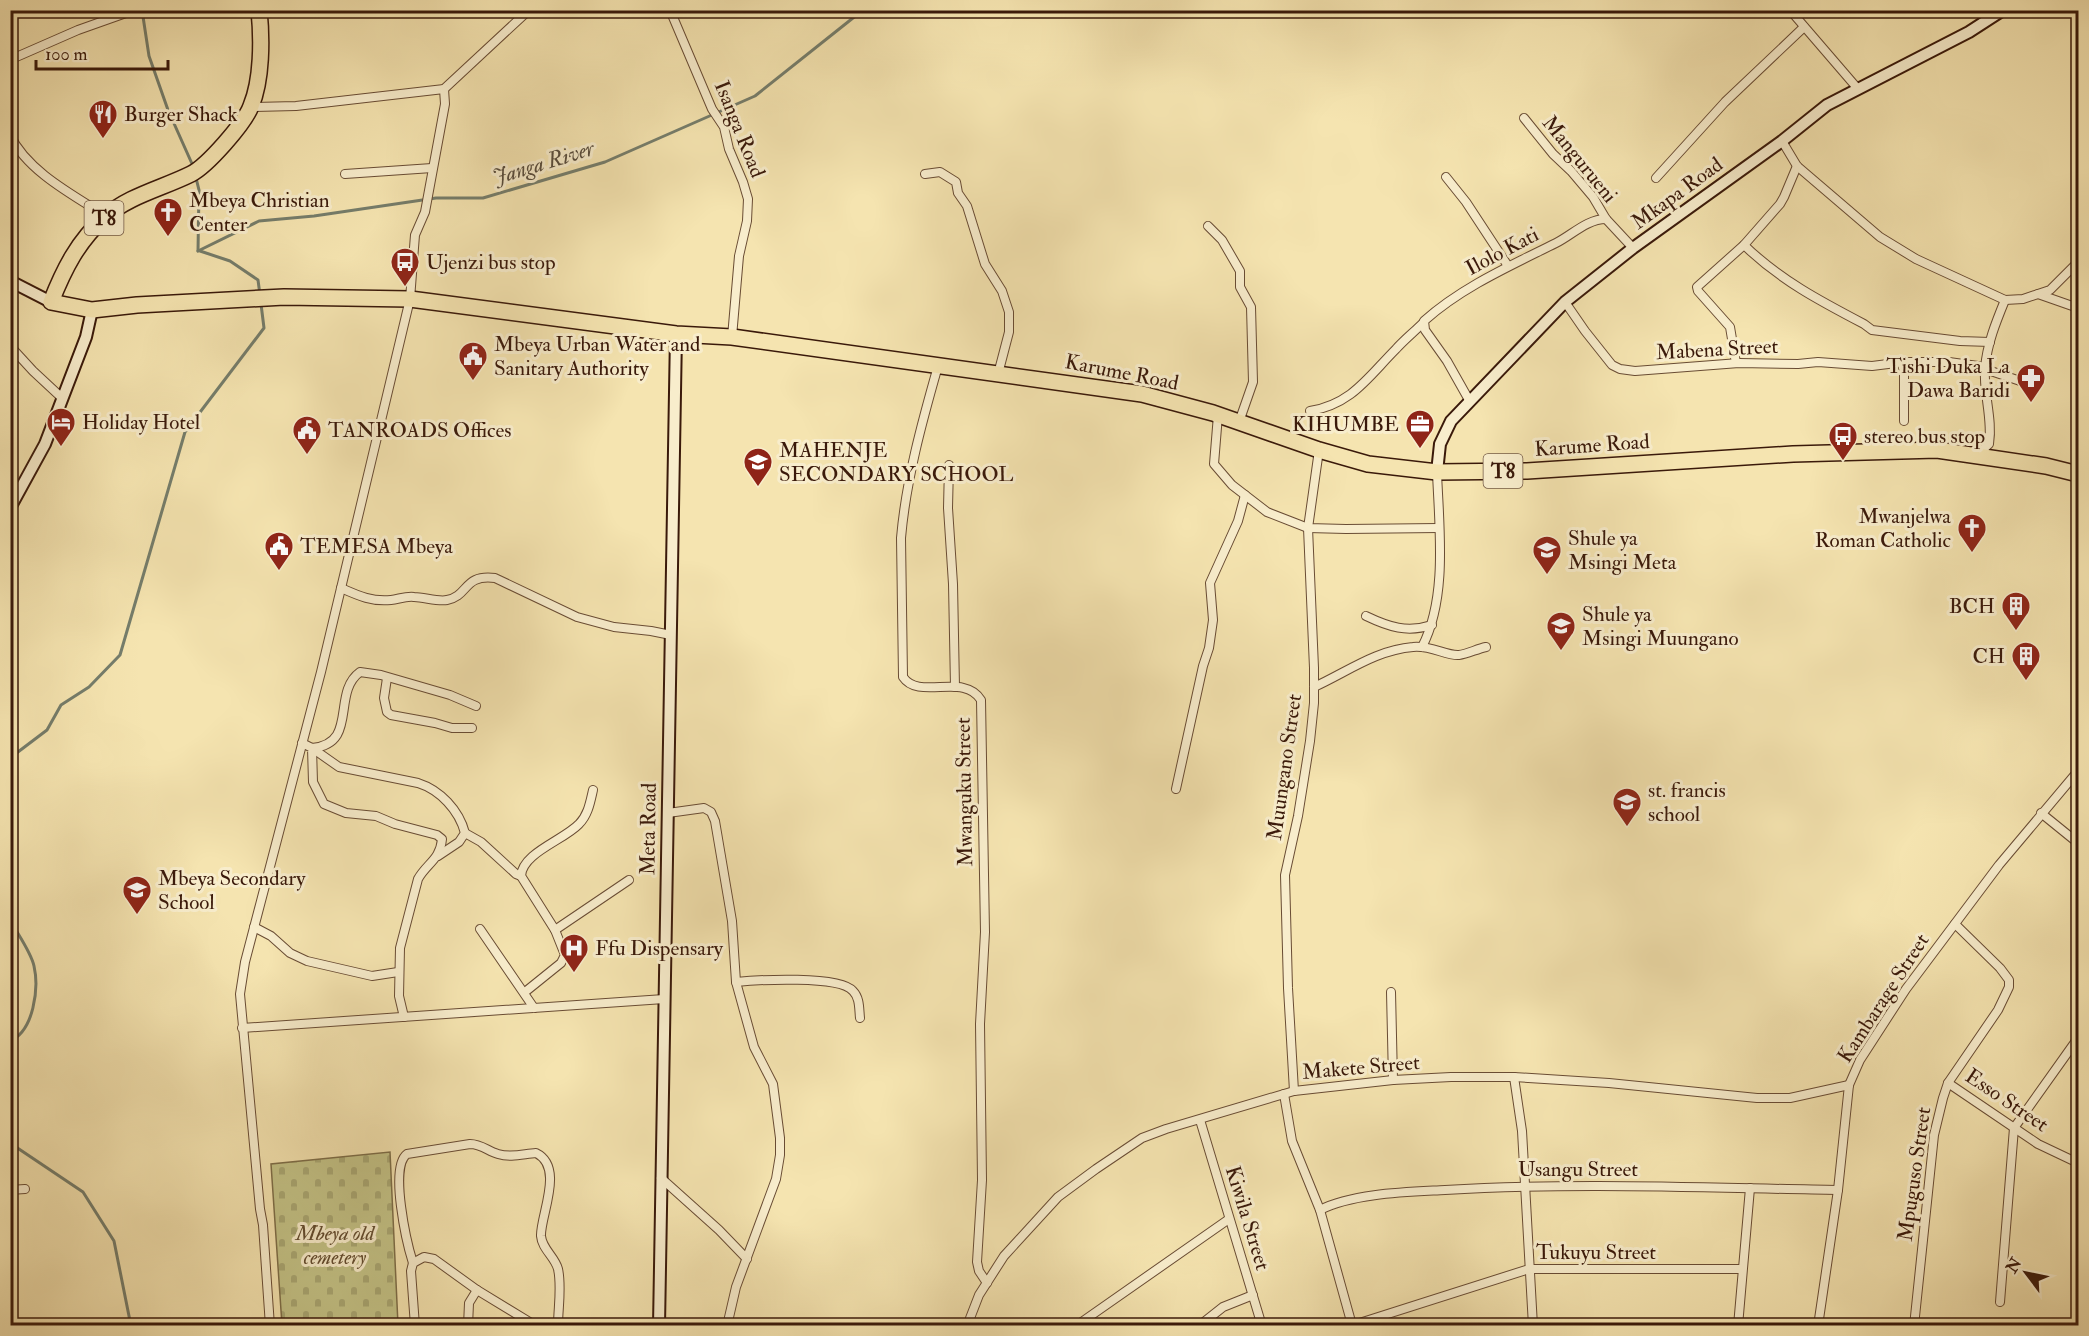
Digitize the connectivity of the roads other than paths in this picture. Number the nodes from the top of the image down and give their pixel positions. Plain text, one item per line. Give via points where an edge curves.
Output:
1 (259, 10) edge
2 (529, 10) edge
3 (670, 10) edge
4 (1790, 10) edge
5 (2003, 10) edge
6 (126, 13) dead end
7 (1804, 27) junction
8 (10, 62) edge
9 (444, 89) junction
10 (1858, 89) junction
11 (251, 107) junction
12 (1524, 118) dead end
13 (10, 135) edge
14 (1782, 141) junction
15 (1797, 166) junction
16 (432, 168) junction
17 (345, 174) dead end
18 (925, 174) dead end
19 (1446, 177) dead end
20 (1656, 178) dead end
21 (106, 216) junction
22 (1605, 219) junction
23 (1208, 226) dead end
24 (1744, 245) junction
25 (1633, 248) junction
26 (2079, 262) edge
27 (1508, 266) junction
28 (10, 281) edge
29 (2038, 294) junction
30 (410, 299) junction
31 (2005, 300) junction
32 (51, 302) junction
33 (1565, 302) junction
34 (2079, 309) edge
35 (92, 310) junction
36 (1423, 324) junction
37 (676, 334) junction
38 (732, 337) junction
39 (1990, 342) junction
40 (10, 346) edge
41 (1736, 363) junction
42 (1903, 363) junction
43 (938, 366) junction
44 (1985, 368) junction
45 (998, 374) junction
46 (2026, 384) dead end
47 (62, 398) junction
48 (1469, 400) junction
49 (1310, 411) dead end
50 (1218, 415) junction
51 (1904, 421) dead end
52 (1239, 422) junction
53 (1319, 450) junction
54 (1976, 456) junction
55 (949, 465) dead end
56 (1437, 472) junction
57 (2079, 474) edge
58 (1245, 495) junction
59 (10, 508) edge
60 (1308, 528) junction
61 (1438, 528) junction
62 (341, 588) junction
63 (1366, 616) dead end
64 (1432, 625) junction
65 (671, 635) junction
66 (1422, 647) junction
67 (1486, 647) dead end
68 (387, 678) junction
69 (955, 687) junction
70 (1314, 687) junction
71 (476, 706) dead end
72 (472, 728) dead end
73 (302, 742) junction
74 (312, 748) junction
75 (2079, 771) edge
76 (1176, 789) dead end
77 (593, 790) dead end
78 (668, 813) junction
79 (2041, 813) junction
80 (465, 832) junction
81 (2079, 843) edge
82 (438, 856) junction
83 (521, 876) junction
84 (629, 880) dead end
85 (1954, 924) junction
86 (254, 927) junction
87 (480, 929) dead end
88 (555, 930) junction
89 (398, 972) junction
90 (736, 982) junction
91 (525, 992) junction
92 (1391, 992) dead end
93 (664, 999) junction
94 (534, 1008) junction
95 (404, 1017) junction
96 (860, 1018) dead end
97 (242, 1028) junction
98 (2079, 1038) edge
99 (1514, 1077) junction
100 (1393, 1080) junction
101 (1948, 1083) junction
102 (1849, 1085) junction
103 (1294, 1091) junction
104 (1284, 1094) junction
105 (1200, 1120) junction
106 (2014, 1128) junction
107 (2079, 1163) edge
108 (662, 1178) junction
109 (1524, 1185) junction
110 (1750, 1188) junction
111 (25, 1189) dead end
112 (10, 1190) edge
113 (1838, 1190) junction
114 (1320, 1210) junction
115 (1229, 1219) junction
116 (747, 1259) junction
117 (413, 1263) junction
118 (1529, 1269) junction
119 (1743, 1269) junction
120 (987, 1283) junction
121 (477, 1290) junction
122 (1253, 1295) junction
123 (2000, 1302) dead end
124 (659, 1325) edge
125 (1351, 1325) edge
126 (270, 1326) edge
127 (415, 1326) edge
128 (468, 1326) edge
129 (536, 1326) edge
130 (558, 1326) edge
131 (626, 1326) edge
132 (726, 1326) edge
133 (967, 1326) edge
134 (1076, 1326) edge
135 (1199, 1326) edge
136 (1262, 1326) edge
137 (1533, 1326) edge
138 (1738, 1326) edge
139 (1818, 1326) edge
140 (1914, 1326) edge

1 - 11 highway, T8 via 260,59
2 - 9 street
3 - 38 street, Isanga Road via 712,109 724,127 748,199
4 - 7 street
5 - 10 street, Mkapa Road via 1970,32
6 - 8 street via 78,30
7 - 10 street
7 - 20 street via 1725,102
9 - 11 street via 296,106
9 - 16 street via 445,104
10 - 14 street, Mkapa Road via 1827,105
11 - 21 highway, T8 via 223,146 199,169
12 - 22 street, Mangurueni via 1593,197
13 - 21 street via 35,167
14 - 15 street
14 - 25 street, Mkapa Road
15 - 24 street via 1784,197
15 - 31 street via 1880,237 1916,259
16 - 17 street
16 - 30 street via 425,212 415,235
18 - 45 street via 940,172 956,182 985,264 1004,296 1010,325
19 - 27 street
21 - 32 highway, T8 via 82,240 65,266
22 - 25 street, Mangurueni
22 - 27 street, Ilolo Kati via 1587,224
23 - 52 street via 1222,240 1240,271 1240,287 1251,307 1253,381
24 - 39 street via 1795,287 1872,330
24 - 41 street via 1697,290 1730,327
25 - 33 street, Mkapa Road
26 - 29 street via 2050,290
27 - 36 street, Ilolo Kati via 1466,290
28 - 32 street
29 - 31 street
29 - 34 street
30 - 35 highway, T8 via 284,297
30 - 37 highway, T8
30 - 62 street
31 - 39 street
32 - 35 highway, T8
33 - 41 street, Mabena Street via 1612,365 1620,369
33 - 48 street, Mkapa Road
35 - 47 street via 86,337
36 - 48 street
36 - 49 street, Ilolo Kati via 1350,396
37 - 38 highway, T8
37 - 65 street, Meta Road
38 - 43 highway, T8
39 - 44 street
40 - 47 street
41 - 42 street, Mabena Street
42 - 44 street, Mabena Street via 1949,362
42 - 51 street
43 - 45 highway, Karume Road / T8
43 - 69 street, Mwanguku Street via 903,517 903,677 916,686
44 - 46 street, Mabena Street
44 - 54 street via 1991,434 1986,449
45 - 50 highway, Karume Road / T8 via 1142,394
47 - 59 street via 45,444
48 - 56 street, Mkapa Road via 1451,421 1440,444
50 - 52 highway, Karume Road / T8
50 - 58 street via 1214,464
52 - 53 highway, Karume Road / T8
53 - 56 highway, Karume Road / T8 via 1368,464
53 - 60 street, Muungano Street
54 - 56 highway, Karume Road / T8 via 1937,450 1892,450 1527,471
54 - 57 highway, Karume Road / T8
55 - 69 street
56 - 61 street
58 - 60 street via 1267,512
58 - 76 street via 1238,521 1210,583 1214,620
60 - 61 street
60 - 70 street, Muungano Street
61 - 64 street via 1438,594
62 - 65 street via 374,600 409,596 446,601 482,576 495,578 577,617
62 - 73 street
63 - 64 street via 1402,629
64 - 66 street
65 - 78 street, Meta Road
66 - 67 street via 1459,655
66 - 70 street via 1373,656
68 - 71 street
68 - 72 street via 384,698 387,712 392,715 452,728
68 - 74 street via 357,673 335,740 327,746
69 - 120 street, Mwanguku Street via 966,687 981,700 985,932 980,1024 982,1180 977,1262
70 - 103 street, Muungano Street via 1310,741 1285,875
73 - 74 street
73 - 86 street
74 - 80 street via 339,767 428,786 454,810
74 - 82 street via 313,782 324,804 437,835 442,839
75 - 79 street, Kambarage Street
77 - 83 street via 580,823 529,859
78 - 90 street via 704,808 715,821 732,921
78 - 93 street, Meta Road
79 - 81 street
79 - 85 street, Kambarage Street
80 - 82 street via 459,842
80 - 83 street
82 - 89 street via 418,879 400,948
83 - 88 street
84 - 88 street
85 - 101 street, Mpuguso Street via 2000,968 2009,987 1998,1010
85 - 102 street, Kambarage Street via 1872,1041
86 - 89 street via 307,961 372,976
86 - 97 street via 240,994
87 - 91 street
88 - 91 street via 565,958
89 - 95 street
90 - 96 street via 842,984 858,998
90 - 116 street via 754,1047 773,1084 780,1138 776,1179
91 - 94 street
92 - 100 street
93 - 94 street
93 - 108 street, Meta Road
94 - 95 street
95 - 97 street
97 - 126 street
98 - 106 street
99 - 100 street, Makete Street
99 - 102 street, Makete Street via 1757,1098 1790,1098
99 - 109 street
100 - 103 street, Makete Street
101 - 106 street, Esso Street
101 - 140 street, Mpuguso Street via 1934,1135
102 - 113 street, Kambarage Street
103 - 104 street, Makete Street
104 - 105 street, Makete Street
104 - 114 street via 1292,1141
105 - 115 street, Kiwila Street
105 - 120 street, Makete Street via 1142,1138 1058,1197 1004,1256
106 - 107 street, Esso Street
106 - 123 street
108 - 116 street
108 - 124 street, Meta Road
109 - 110 street, Usangu Street
109 - 114 street, Usangu Street via 1394,1193 1337,1203
109 - 118 street
110 - 113 street, Usangu Street
110 - 119 street
111 - 112 street
113 - 139 street, Kambarage Street
114 - 125 street
115 - 122 street, Kiwila Street
115 - 134 street
116 - 132 street
117 - 121 street via 429,1257
117 - 127 street
117 - 130 street via 402,1219 399,1171 403,1156 470,1144 504,1155 536,1153 544,1161 550,1181 541,1235 558,1270
118 - 119 street, Tukuyu Street
118 - 125 street, Tukuyu Street
118 - 137 street
119 - 138 street
120 - 133 street, Makete Street
121 - 128 street via 469,1303
121 - 129 street
122 - 135 street via 1223,1307
122 - 136 street, Kiwila Street
124 - 131 street

